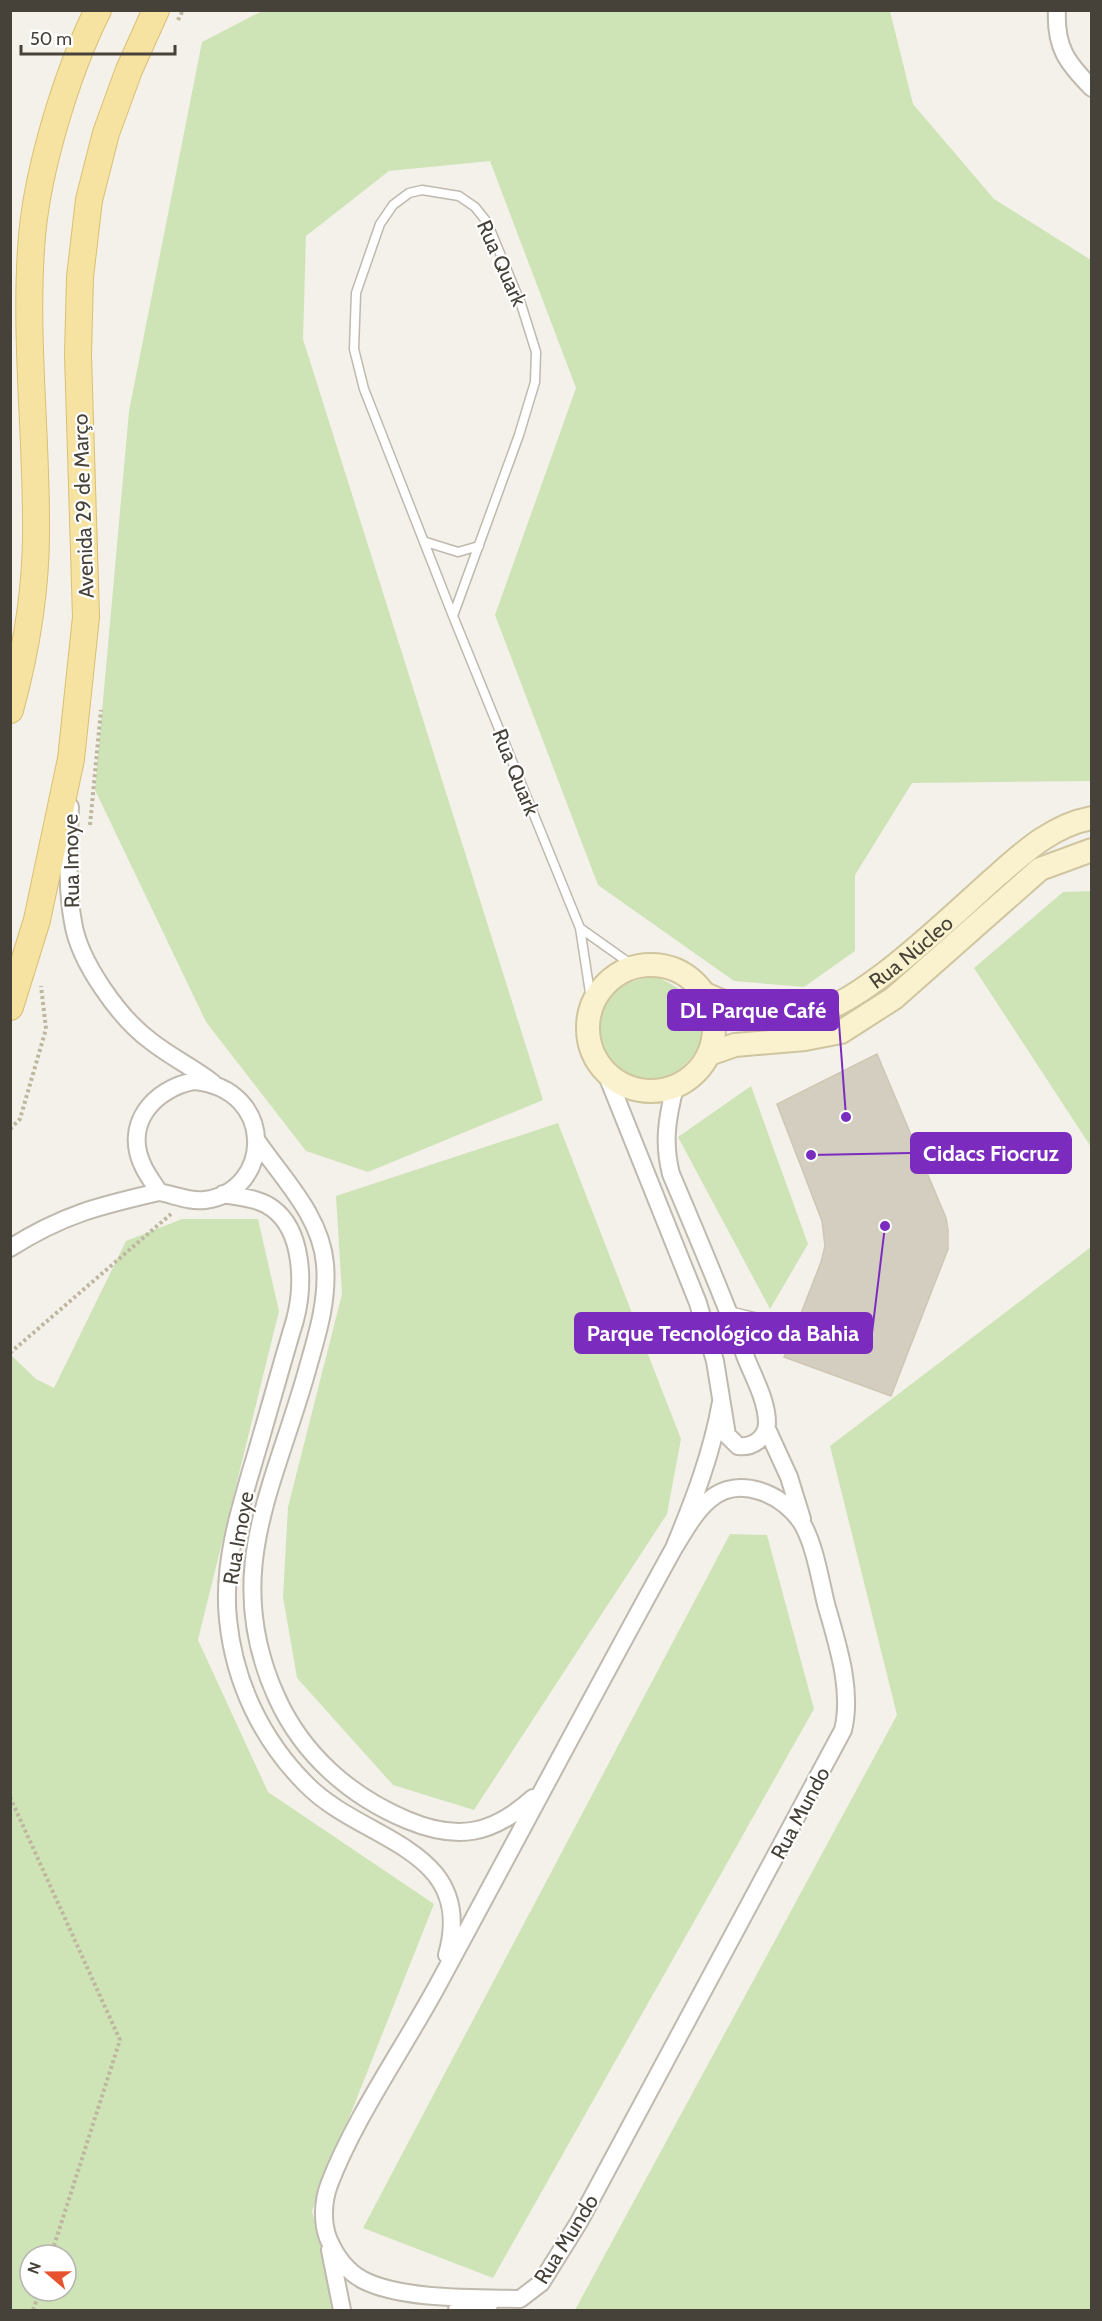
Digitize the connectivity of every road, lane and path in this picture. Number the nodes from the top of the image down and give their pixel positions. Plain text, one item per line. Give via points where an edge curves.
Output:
1 (98, 10) edge
2 (156, 10) edge
3 (1057, 10) edge
4 (1092, 88) edge
5 (426, 542) junction
6 (478, 546) junction
7 (453, 616) junction
8 (10, 710) edge
9 (71, 759) junction
10 (1092, 818) edge
11 (1092, 850) edge
12 (580, 928) junction
13 (635, 967) junction
14 (705, 994) junction
15 (592, 1006) junction
16 (10, 1007) edge
17 (709, 1054) junction
18 (606, 1073) junction
19 (213, 1083) junction
20 (675, 1087) junction
21 (257, 1141) junction
22 (159, 1192) junction
23 (223, 1194) junction
24 (187, 1200) junction
25 (10, 1248) edge
26 (729, 1311) junction
27 (791, 1326) dead end
28 (10, 1353) edge
29 (721, 1402) junction
30 (766, 1429) junction
31 (803, 1526) junction
32 (674, 1548) junction
33 (540, 1792) junction
34 (10, 1797) edge
35 (440, 1981) junction
36 (328, 2237) junction
37 (55, 2243) edge
38 (520, 2299) junction
39 (342, 2310) edge
40 (457, 2310) edge

1 - 8 main road via 50,140 32,235 29,358 35,572 29,626
2 - 9 main road, Avenida 29 de Março via 105,133 87,211 78,355 86,617
3 - 4 street via 1058,42 1075,71
5 - 6 lane via 458,552
5 - 6 lane, Rua Quark via 364,389 354,349 353,319 356,293 380,224 393,205 409,193 422,190 459,196 487,222 536,352 535,382
5 - 7 lane, Rua Quark
6 - 7 lane, Rua Quark
7 - 12 lane, Rua Quark
9 - 16 main road, Avenida 29 de Março via 37,920
9 - 19 street, Rua Imoye via 68,874 73,924 92,972 121,1014 151,1042
10 - 14 street, Rua Núcleo via 1058,829 1029,847 887,972 850,998 803,1016 744,1009
11 - 17 street, Rua Núcleo via 1040,869 903,990 841,1032 735,1045
12 - 13 lane
12 - 15 lane, Rua Quark
13 - 14 street via 670,967 685,974
13 - 15 street via 616,975 602,988
14 - 17 street via 714,1017
15 - 18 street via 589,1042
17 - 20 street via 691,1078
18 - 20 street via 638,1090 657,1092
18 - 29 street via 698,1303 715,1361
19 - 21 street via 231,1091 245,1105 254,1122
19 - 22 street via 194,1080 175,1084 158,1095 146,1110 138,1128 138,1148 143,1167
20 - 26 street via 665,1152
21 - 23 street via 247,1172
21 - 33 street, Rua Imoye via 306,1209 317,1230 325,1264 323,1313 254,1548 255,1633 258,1652 274,1691 287,1720 323,1766 380,1808 418,1825 440,1832 482,1830 504,1821
22 - 24 street
22 - 25 street via 83,1210
23 - 24 street via 206,1200
23 - 35 street, Rua Imoye via 258,1201 273,1209 296,1246 301,1277 301,1298 237,1519 228,1571 228,1619 236,1662 263,1731 306,1785 363,1826 414,1853 430,1865 446,1888 453,1926
24 - 28 path
26 - 27 lane
26 - 30 street via 766,1410
29 - 30 street via 727,1435 738,1446 748,1446 762,1437
29 - 32 street via 701,1482
30 - 31 street via 789,1477
31 - 32 street, Rua Mundo via 793,1510 778,1498 743,1487 723,1491 709,1500
31 - 38 street, Rua Mundo via 834,1631 847,1697 843,1730 562,2254 541,2283
32 - 33 street, Rua Mundo
33 - 35 street, Rua Mundo
34 - 37 path via 120,2040
35 - 36 street, Rua Mundo via 329,2185 324,2209
36 - 38 street, Rua Mundo via 346,2268 375,2285 415,2293
36 - 39 street
38 - 40 street

